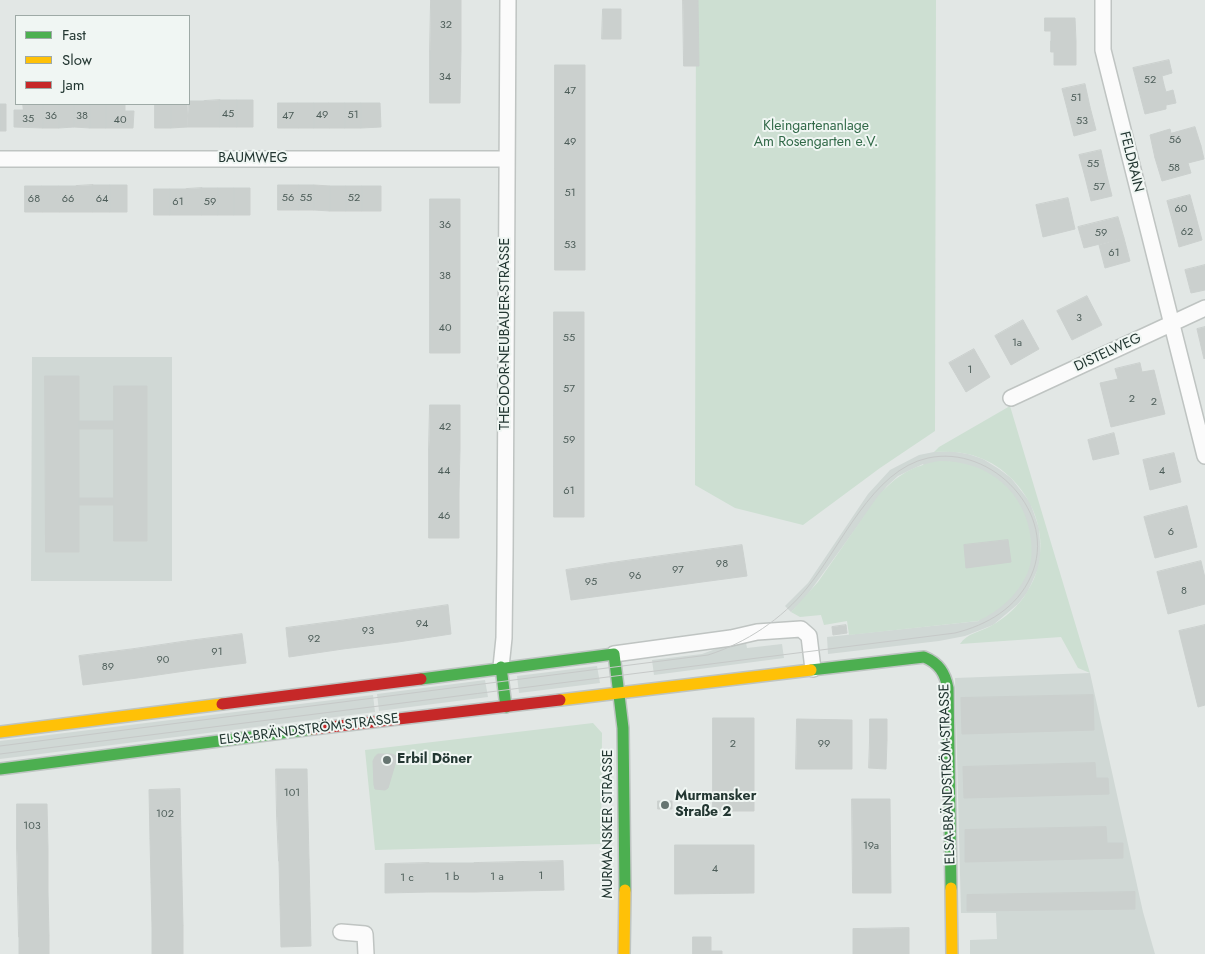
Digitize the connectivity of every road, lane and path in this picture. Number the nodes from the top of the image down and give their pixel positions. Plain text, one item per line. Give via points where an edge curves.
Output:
1 (508, 0) edge
2 (1103, 0) edge
3 (0, 158) edge
4 (506, 158) junction
5 (1205, 308) edge
6 (1171, 323) junction
7 (1011, 398) dead end
8 (1205, 456) edge
9 (614, 654) junction
10 (502, 667) junction
11 (813, 669) junction
12 (619, 694) junction
13 (506, 707) junction
14 (0, 732) edge
15 (0, 769) edge
16 (341, 932) dead end
17 (366, 954) edge
18 (624, 954) edge
19 (952, 954) edge

1 - 4 street, THEODOR-NEUBAUER-STRASSE
2 - 6 street, FELDRAIN via 1103,50
3 - 4 street, BAUMWEG
4 - 10 street, THEODOR-NEUBAUER-STRASSE
5 - 6 street, DISTELWEG
6 - 7 street, DISTELWEG
6 - 8 street, FELDRAIN
9 - 10 street
9 - 11 street via 757,632 800,629 809,636
9 - 12 street
10 - 13 street
10 - 14 street
11 - 12 street, ELSA-BRÄNDSTRÖM-STRASSE
11 - 19 street, ELSA-BRÄNDSTRÖM-STRASSE via 924,657 938,664 943,671 948,688
12 - 13 street, ELSA-BRÄNDSTRÖM-STRASSE
12 - 18 street, MURMANSKER STRASSE via 625,830
13 - 15 street, ELSA-BRÄNDSTRÖM-STRASSE
16 - 17 street via 365,934

